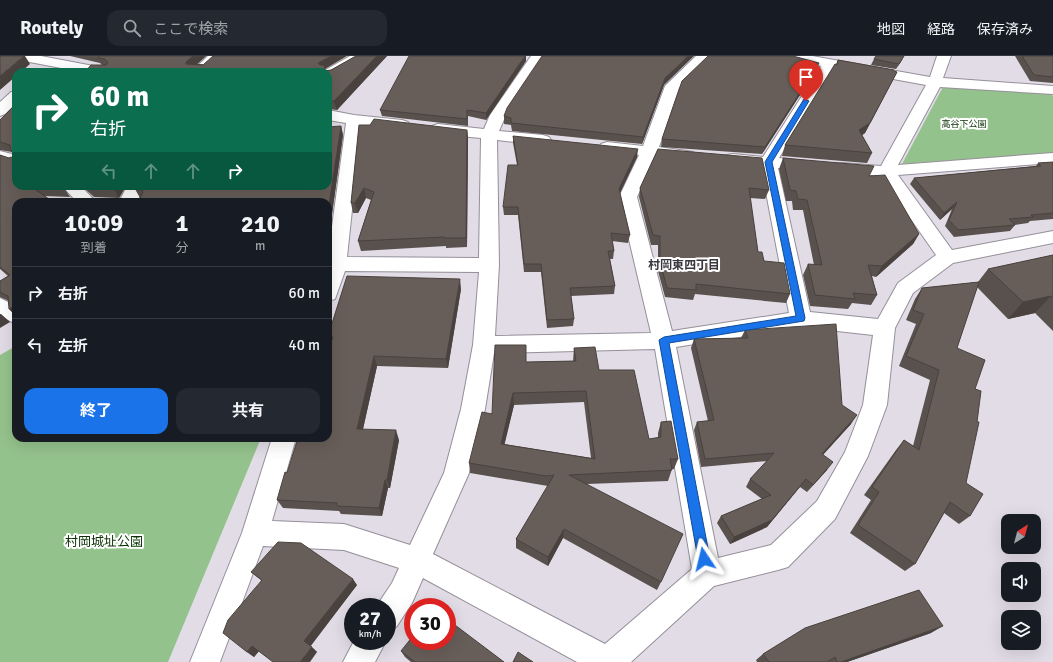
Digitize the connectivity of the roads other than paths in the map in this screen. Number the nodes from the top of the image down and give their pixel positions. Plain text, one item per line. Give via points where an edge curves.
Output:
1 (19, 56) edge
2 (216, 56) edge
3 (360, 56) edge
4 (704, 56) edge
5 (789, 56) edge
6 (944, 56) edge
7 (535, 57) edge
8 (47, 63) edge
9 (829, 64) junction
10 (79, 68) edge
11 (202, 68) edge
12 (332, 72) edge
13 (935, 82) junction
14 (1053, 90) edge
15 (12, 99) edge
16 (0, 111) edge
17 (332, 116) edge
18 (354, 120) junction
19 (489, 135) junction
20 (558, 142) edge
21 (588, 145) edge
22 (649, 152) junction
23 (1053, 158) edge
24 (768, 162) junction
25 (886, 172) junction
26 (75, 190) edge
27 (83, 198) edge
28 (1053, 237) edge
29 (947, 257) junction
30 (333, 264) edge
31 (489, 265) junction
32 (0, 306) edge
33 (12, 314) edge
34 (801, 318) junction
35 (884, 328) junction
36 (664, 340) junction
37 (484, 345) junction
38 (283, 442) edge
39 (254, 533) junction
40 (416, 560) junction
41 (707, 574) junction
42 (396, 602) edge
43 (366, 650) edge
44 (205, 662) edge
45 (358, 662) edge
46 (608, 662) edge

1 - 8 street
2 - 11 street
3 - 12 street
4 - 22 street via 672,86
5 - 9 street
6 - 13 street
7 - 19 street via 498,114
8 - 10 street
9 - 13 street
9 - 24 street
13 - 14 street
13 - 25 street
15 - 16 street
17 - 18 street
18 - 19 street
18 - 30 street
19 - 20 street
19 - 31 street
21 - 22 street
22 - 24 street
22 - 36 street via 628,197
23 - 25 street
24 - 25 street
24 - 34 street
25 - 29 street
26 - 27 street
28 - 29 street
29 - 35 street via 905,288
30 - 31 street
31 - 37 street
32 - 33 street
34 - 35 street
34 - 36 street
35 - 41 street via 875,405 856,456 826,510 778,558
36 - 37 street
36 - 41 street
37 - 40 street via 473,409 456,473
38 - 39 street
39 - 40 street via 344,537
39 - 44 street
40 - 42 street
40 - 46 street
41 - 46 street
43 - 45 street

